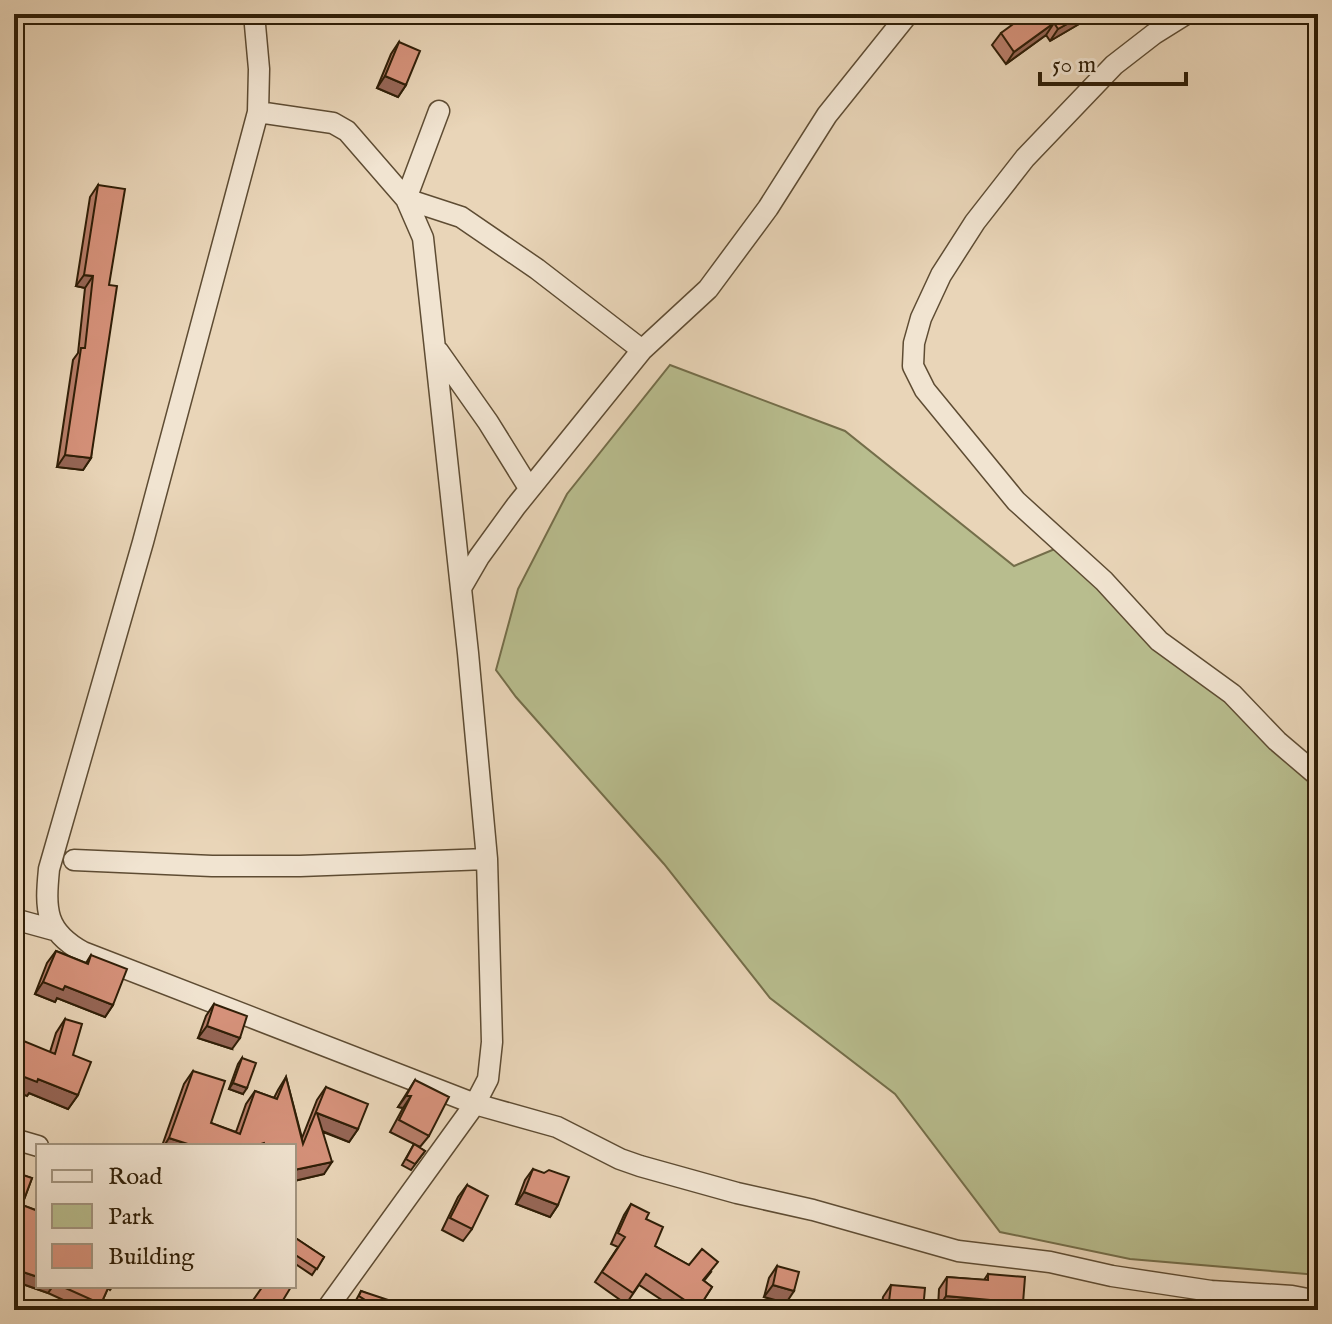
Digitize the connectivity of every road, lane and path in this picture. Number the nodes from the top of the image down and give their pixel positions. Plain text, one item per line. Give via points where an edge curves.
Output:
1 (254, 14) edge
2 (908, 14) edge
3 (1186, 14) edge
4 (439, 111) dead end
5 (258, 112) junction
6 (406, 199) junction
7 (436, 347) junction
8 (642, 350) junction
9 (529, 488) junction
10 (461, 588) junction
11 (1318, 776) edge
12 (487, 859) junction
13 (74, 860) dead end
14 (14, 919) edge
15 (54, 930) junction
16 (475, 1104) junction
17 (14, 1139) edge
18 (36, 1145) edge
19 (1318, 1301) edge
20 (326, 1310) edge

1 - 5 street
2 - 8 street via 827,115 708,289
3 - 11 street via 1114,65 1025,158 975,222 921,318 913,366 925,390 1016,501 1104,581 1159,641 1232,694
4 - 6 street
5 - 6 street via 339,126
5 - 15 street via 49,869 48,913
6 - 7 street via 423,238
6 - 8 street via 461,217
7 - 9 street
7 - 10 street
8 - 9 street
9 - 10 street
10 - 12 street
12 - 13 street via 300,866
12 - 16 street via 492,1042 488,1079
14 - 15 street
15 - 16 street via 83,952
16 - 19 street via 557,1127 640,1166 958,1251 1211,1291
16 - 20 street
17 - 18 street

